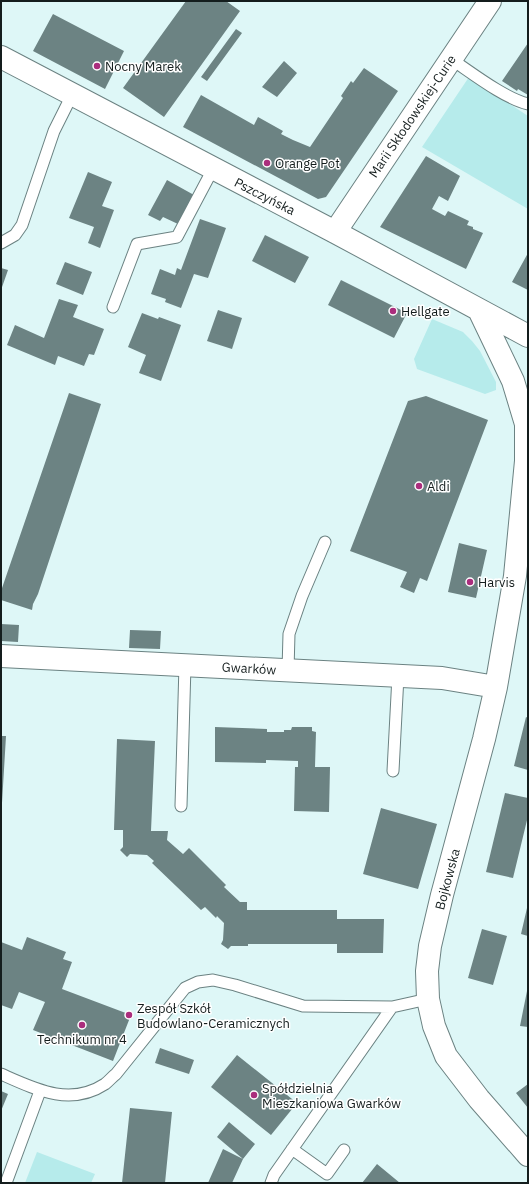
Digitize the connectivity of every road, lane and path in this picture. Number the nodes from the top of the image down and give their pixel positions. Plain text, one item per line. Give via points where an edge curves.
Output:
1 (490, 1) edge
2 (1, 57) edge
3 (451, 59) junction
4 (72, 95) junction
5 (528, 104) edge
6 (213, 169) junction
7 (335, 232) junction
8 (1, 243) edge
9 (114, 307) dead end
10 (479, 310) junction
11 (528, 336) edge
12 (527, 421) edge
13 (528, 533) edge
14 (325, 542) dead end
15 (515, 576) junction
16 (1, 656) edge
17 (186, 665) junction
18 (288, 670) junction
19 (398, 676) junction
20 (496, 687) junction
21 (393, 771) dead end
22 (181, 806) dead end
23 (428, 999) junction
24 (392, 1007) junction
25 (1, 1074) edge
26 (40, 1091) junction
27 (292, 1149) junction
28 (344, 1150) dead end
29 (528, 1155) edge
30 (6, 1183) edge
31 (271, 1183) edge

1 - 3 street, Marii Skłodowskiej-Curie
2 - 4 street, Pszczyńska
3 - 5 lane via 484,81
3 - 7 street, Marii Skłodowskiej-Curie
4 - 6 street, Pszczyńska
4 - 8 lane via 54,131 22,225 15,235
6 - 7 street, Pszczyńska
6 - 9 lane via 177,237 137,244
7 - 10 street, Pszczyńska
10 - 11 street, Pszczyńska
10 - 12 street, Bojkowska via 512,381
12 - 15 street, Bojkowska via 526,461
13 - 15 street, Bojkowska
14 - 18 lane via 289,634
15 - 20 street, Bojkowska
16 - 17 street, Gwarków
17 - 18 street, Gwarków
17 - 22 lane
18 - 19 street, Gwarków
19 - 20 street, Gwarków via 442,678
19 - 21 lane
20 - 23 street, Bojkowska via 430,946 427,971
23 - 24 lane
23 - 29 street, Bojkowska via 434,1026 446,1056 479,1099
24 - 26 lane via 302,1006 235,985 205,980 185,988 116,1074 104,1084 70,1096
24 - 27 lane
25 - 26 lane
26 - 30 lane
27 - 28 lane via 326,1174
27 - 31 lane

